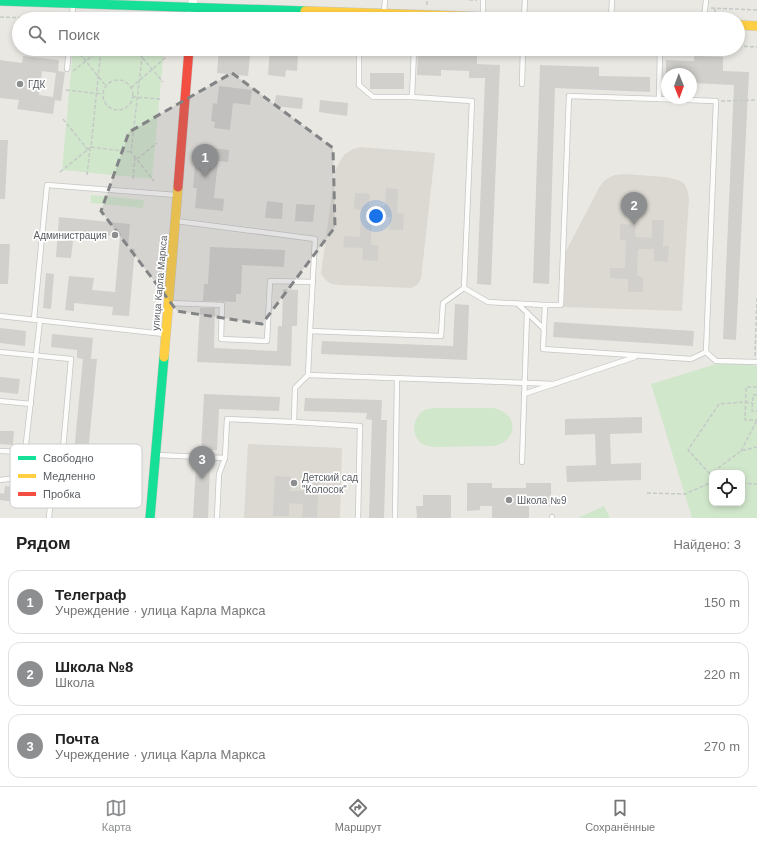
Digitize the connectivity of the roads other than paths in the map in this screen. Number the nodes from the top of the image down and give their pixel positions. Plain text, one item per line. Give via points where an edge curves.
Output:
1 (0, 0) edge
2 (385, 0) edge
3 (483, 0) edge
4 (524, 0) edge
5 (612, 0) edge
6 (706, 0) edge
7 (62, 1) edge
8 (73, 3) junction
9 (192, 4) edge
10 (705, 9) junction
11 (72, 12) edge
12 (304, 12) edge
13 (384, 12) edge
14 (483, 12) edge
15 (524, 12) edge
16 (611, 12) edge
17 (704, 12) edge
18 (706, 12) edge
19 (745, 25) edge
20 (757, 26) edge
21 (69, 56) edge
22 (188, 56) edge
23 (359, 56) edge
24 (414, 56) edge
25 (523, 56) edge
26 (660, 56) edge
27 (68, 72) road end
28 (522, 84) dead end
29 (412, 97) junction
30 (659, 99) junction
31 (177, 196) junction
32 (175, 221) junction
33 (313, 282) junction
34 (464, 288) junction
35 (169, 303) junction
36 (517, 304) junction
37 (545, 305) junction
38 (527, 313) junction
39 (0, 316) edge
40 (34, 319) junction
41 (40, 320) junction
42 (544, 329) junction
43 (310, 330) junction
44 (166, 334) junction
45 (0, 352) edge
46 (706, 352) junction
47 (36, 355) junction
48 (639, 356) junction
49 (756, 362) edge
50 (308, 375) junction
51 (397, 378) junction
52 (525, 382) junction
53 (555, 384) junction
54 (524, 394) junction
55 (0, 402) edge
56 (30, 404) junction
57 (294, 422) junction
58 (26, 444) edge
59 (63, 444) edge
60 (0, 451) edge
61 (10, 451) edge
62 (156, 455) junction
63 (225, 458) junction
64 (522, 462) dead end
65 (10, 479) edge
66 (0, 480) edge
67 (50, 508) edge
68 (49, 518) edge
69 (150, 518) edge
70 (217, 518) edge
71 (358, 518) edge
72 (395, 518) edge

1 - 7 street
2 - 13 lane
3 - 14 lane
4 - 15 lane
5 - 16 lane
6 - 10 lane
7 - 8 street
8 - 9 street
8 - 11 lane
9 - 12 street
10 - 17 lane
10 - 18 lane
19 - 20 street
21 - 27 lane
22 - 31 street, улица Карла Маркса
23 - 29 lane via 358,85 373,96
24 - 29 lane
25 - 28 lane
26 - 30 lane
29 - 34 lane via 472,100
30 - 37 lane via 569,96 561,305
30 - 46 lane via 716,101
31 - 32 street, улица Карла Маркса
31 - 40 lane via 47,185
32 - 33 lane via 315,239
32 - 35 street, улица Карла Маркса
33 - 35 lane via 270,281 267,341 221,339 222,305
33 - 43 lane
34 - 36 lane via 488,302
34 - 43 lane via 442,303 441,336
35 - 44 street, улица Карла Маркса
36 - 37 lane
36 - 38 lane
37 - 42 lane
38 - 42 lane
38 - 52 lane
39 - 40 lane
40 - 41 lane
41 - 44 lane
41 - 47 lane
42 - 48 lane via 543,350
43 - 50 lane
44 - 62 street, улица Карла Маркса
45 - 47 lane
46 - 48 lane via 691,359
46 - 49 lane via 716,360
47 - 56 lane
47 - 59 lane via 71,359
48 - 53 lane
50 - 51 lane
50 - 57 lane via 295,388
51 - 52 lane
51 - 72 lane
52 - 53 lane
52 - 54 lane
53 - 54 lane
54 - 64 lane
55 - 56 lane
56 - 58 lane
57 - 63 lane via 226,419
57 - 71 lane via 360,426
60 - 61 lane
62 - 63 lane
62 - 69 street, улица Карла Маркса
63 - 70 lane via 219,474
65 - 66 lane
67 - 68 lane

